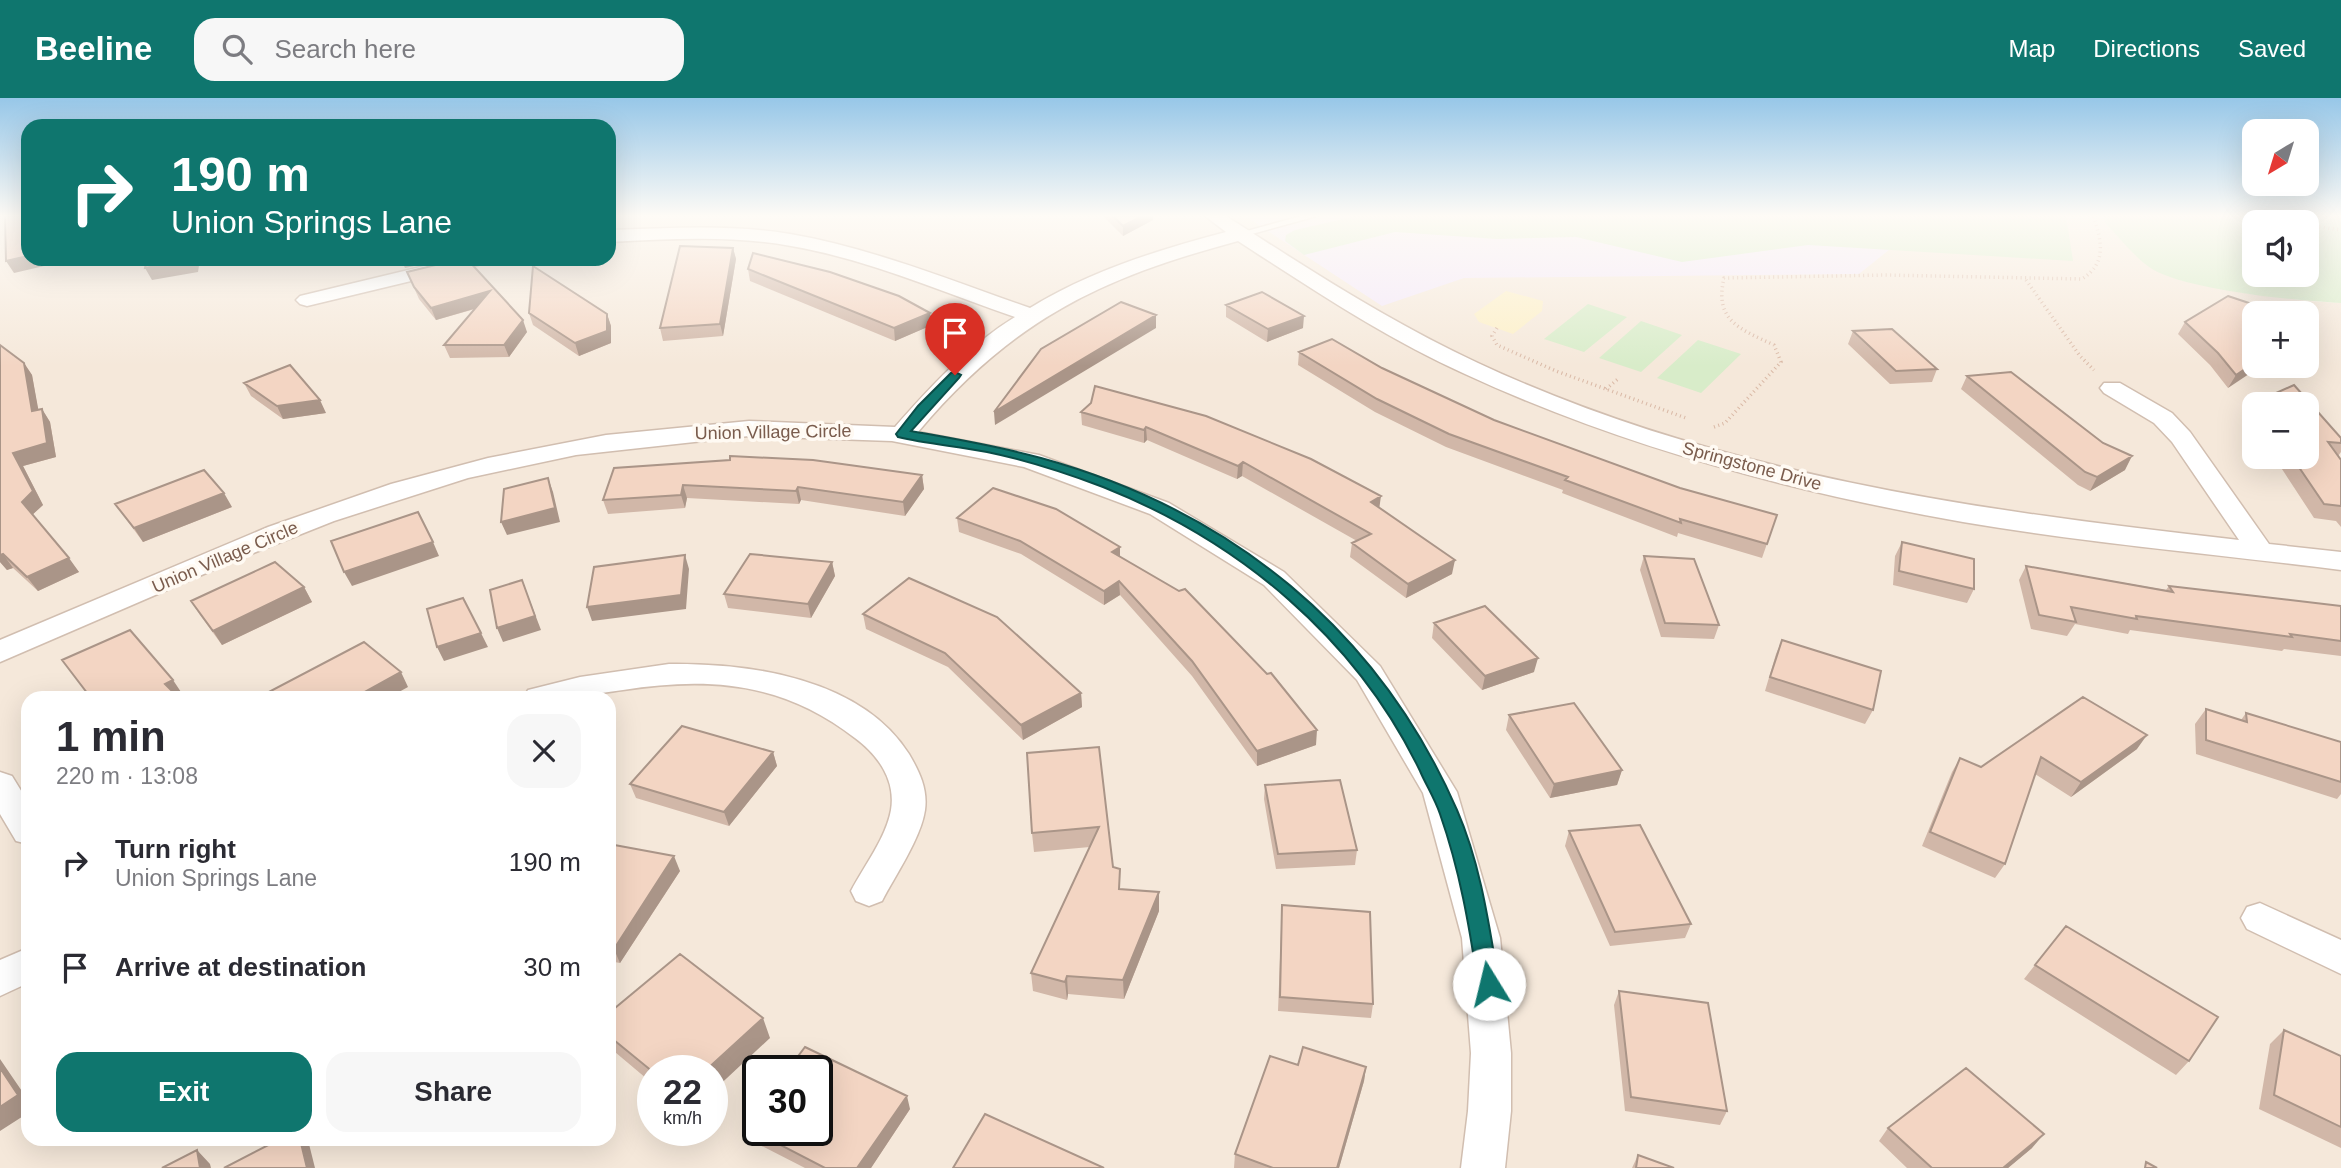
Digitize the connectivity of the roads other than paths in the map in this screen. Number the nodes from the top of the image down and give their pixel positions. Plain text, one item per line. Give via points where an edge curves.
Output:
1 (450, 266) edge
2 (888, 266) edge
3 (1133, 266) edge
4 (1291, 266) edge
5 (307, 300) dead end
6 (1031, 314) junction
7 (2112, 388) road end
8 (902, 434) junction
9 (2259, 550) junction
10 (2341, 561) edge
11 (0, 652) edge
12 (569, 691) edge
13 (0, 785) edge
14 (21, 820) edge
15 (869, 891) dead end
16 (2260, 918) dead end
17 (2341, 958) edge
18 (21, 968) edge
19 (0, 979) edge
20 (1483, 1168) edge

1 - 5 street
2 - 6 street
3 - 6 street
4 - 9 street, Springstone Drive via 1430,348 1543,399 1657,439 1813,483 1965,514
6 - 8 street via 971,359
7 - 9 street via 2163,418 2181,437
8 - 11 street, Union Village Circle via 726,430 636,437 513,460 371,499 285,531
8 - 20 street, Union Village Circle via 1037,461 1108,484 1181,517 1277,581 1364,666 1412,736 1448,811 1474,892 1489,984 1491,1094
9 - 10 street, Springstone Drive
12 - 15 street via 669,674 729,676 766,682 828,703 864,726 892,752 903,771 908,812
13 - 14 street
16 - 17 street
18 - 19 street

